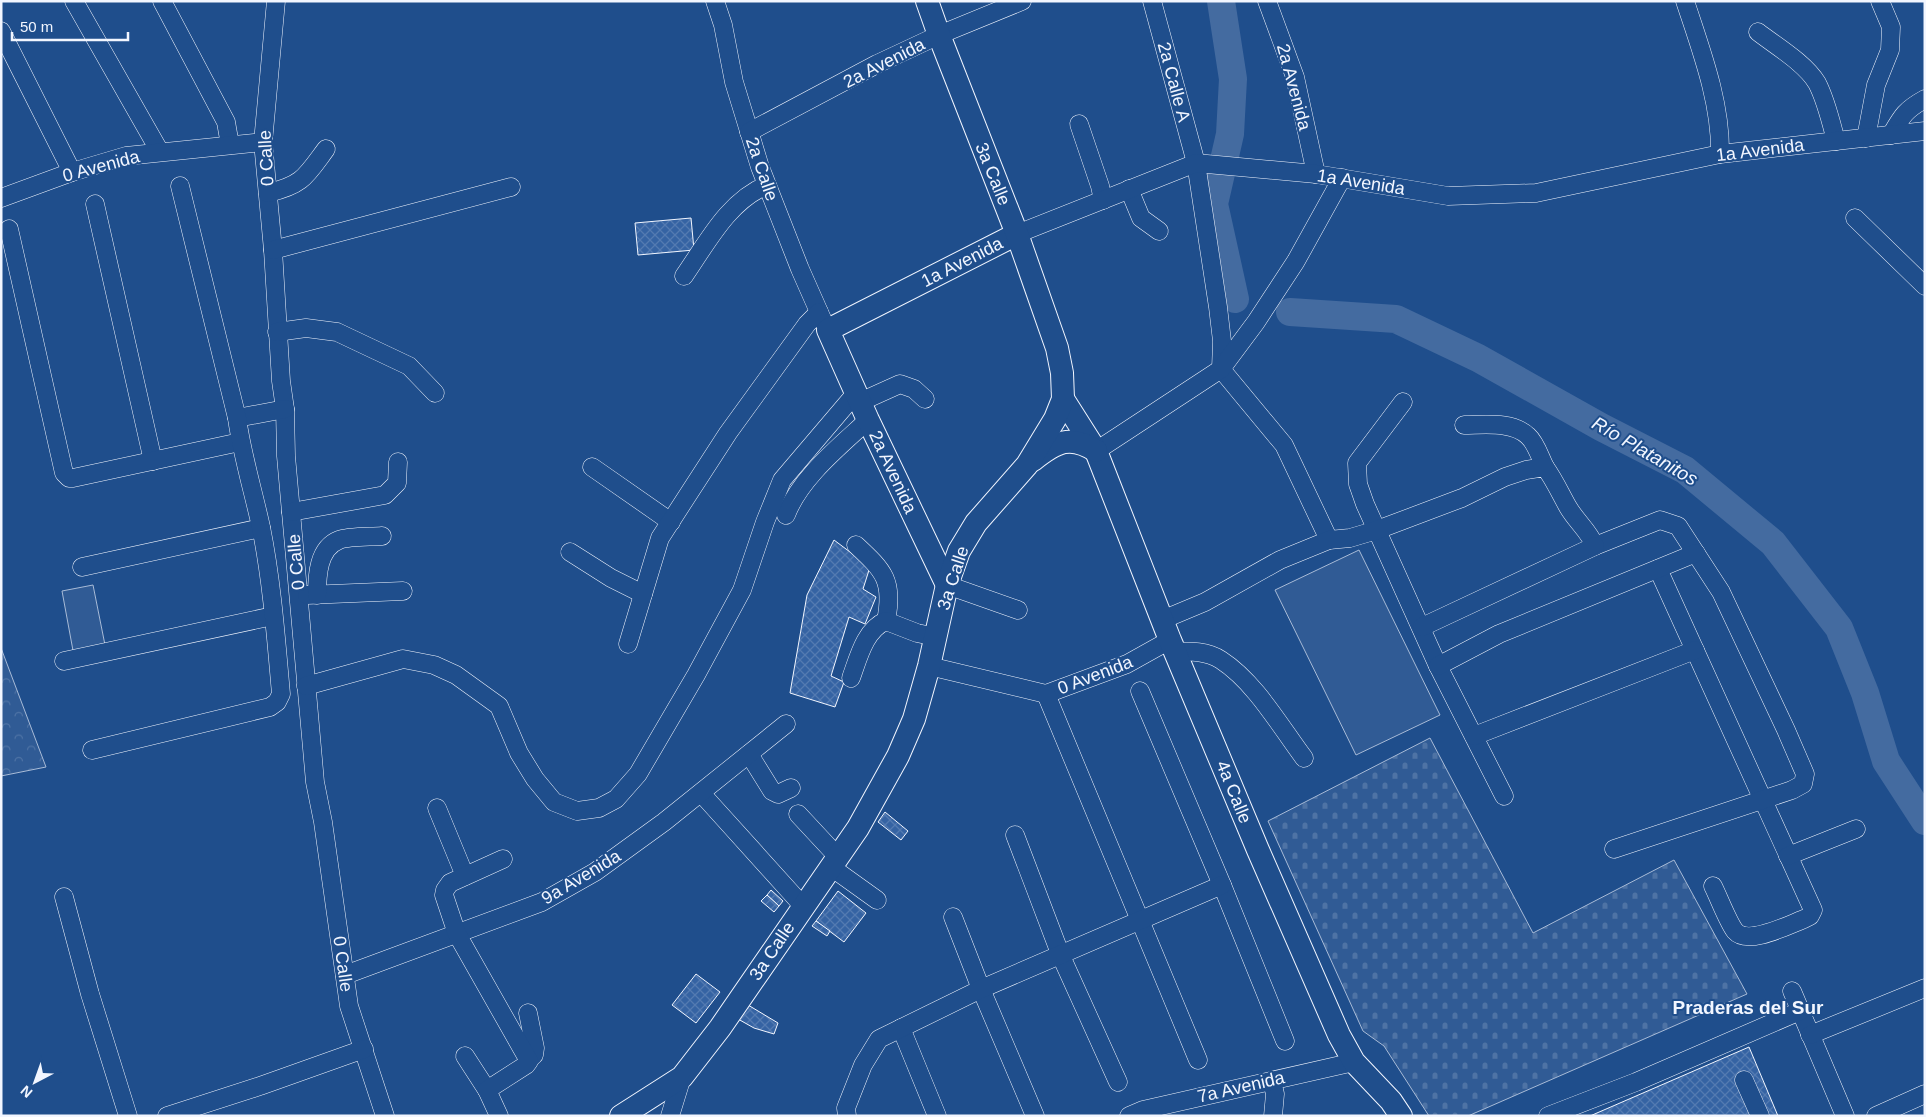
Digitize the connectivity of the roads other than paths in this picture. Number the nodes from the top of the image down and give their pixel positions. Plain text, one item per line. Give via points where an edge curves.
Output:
1 (74, 1) edge
2 (162, 1) edge
3 (276, 1) edge
4 (716, 1) edge
5 (927, 1) edge
6 (1022, 1) edge
7 (1152, 1) edge
8 (1267, 1) edge
9 (1880, 1) edge
10 (1688, 4) edge
11 (1, 31) edge
12 (1758, 32) dead end
13 (939, 35) junction
14 (1925, 99) edge
15 (1079, 124) dead end
16 (1925, 131) edge
17 (749, 132) junction
18 (1891, 135) junction
19 (1866, 138) junction
20 (1836, 141) junction
21 (263, 142) junction
22 (230, 145) junction
23 (326, 149) dead end
24 (160, 152) junction
25 (1720, 154) junction
26 (1199, 163) junction
27 (72, 172) junction
28 (1316, 174) junction
29 (1342, 178) junction
30 (767, 185) junction
31 (180, 186) dead end
32 (511, 187) dead end
33 (1129, 189) junction
34 (268, 193) junction
35 (1, 198) edge
36 (1103, 200) junction
37 (95, 204) dead end
38 (1855, 218) dead end
39 (9, 229) dead end
40 (1159, 231) dead end
41 (1017, 234) junction
42 (273, 250) junction
43 (684, 276) dead end
44 (1925, 286) edge
45 (823, 321) junction
46 (277, 332) junction
47 (1221, 369) junction
48 (435, 393) dead end
49 (926, 399) dead end
50 (1063, 399) junction
51 (1403, 402) dead end
52 (861, 405) junction
53 (285, 409) junction
54 (237, 418) junction
55 (1464, 425) dead end
56 (240, 442) junction
57 (1096, 451) junction
58 (153, 461) junction
59 (398, 462) dead end
60 (1027, 465) junction
61 (592, 467) dead end
62 (1545, 467) junction
63 (291, 512) junction
64 (786, 516) dead end
65 (671, 522) junction
66 (261, 528) junction
67 (1377, 530) junction
68 (382, 536) dead end
69 (1330, 540) junction
70 (856, 545) dead end
71 (1595, 546) junction
72 (570, 552) dead end
73 (1696, 552) junction
74 (82, 567) dead end
75 (1658, 569) junction
76 (947, 585) junction
77 (403, 591) dead end
78 (643, 594) junction
79 (317, 595) junction
80 (299, 596) junction
81 (1018, 610) dead end
82 (274, 616) junction
83 (886, 621) junction
84 (1422, 627) junction
85 (936, 637) junction
86 (1169, 638) junction
87 (628, 644) dead end
88 (1694, 650) junction
89 (64, 661) dead end
90 (929, 666) junction
91 (1438, 666) junction
92 (851, 678) dead end
93 (306, 686) junction
94 (1140, 692) dead end
95 (1046, 694) junction
96 (786, 724) dead end
97 (1474, 736) junction
98 (92, 750) dead end
99 (749, 754) junction
100 (1304, 758) dead end
101 (791, 788) dead end
102 (701, 793) junction
103 (1504, 796) dead end
104 (1762, 800) junction
105 (437, 808) dead end
106 (798, 814) dead end
107 (1856, 829) dead end
108 (1015, 835) dead end
109 (1614, 849) dead end
110 (1788, 856) junction
111 (504, 859) dead end
112 (834, 862) junction
113 (465, 876) junction
114 (1222, 885) junction
115 (1713, 886) dead end
116 (64, 897) dead end
117 (877, 900) dead end
118 (803, 906) junction
119 (954, 917) dead end
120 (1138, 920) junction
121 (457, 934) junction
122 (1061, 956) junction
123 (345, 975) junction
124 (1925, 988) edge
125 (981, 990) junction
126 (1792, 991) dead end
127 (1800, 1011) junction
128 (528, 1012) dead end
129 (901, 1028) junction
130 (1810, 1035) junction
131 (1285, 1041) dead end
132 (364, 1049) junction
133 (465, 1056) dead end
134 (528, 1060) junction
135 (1198, 1060) dead end
136 (1354, 1062) junction
137 (682, 1077) junction
138 (1272, 1080) junction
139 (1744, 1080) dead end
140 (1118, 1082) dead end
141 (486, 1090) junction
142 (1925, 1094) edge
143 (194, 1112) edge
144 (128, 1116) edge
145 (167, 1116) edge
146 (385, 1116) edge
147 (499, 1116) edge
148 (621, 1116) edge
149 (670, 1116) edge
150 (848, 1116) edge
151 (936, 1116) edge
152 (1035, 1116) edge
153 (1129, 1116) edge
154 (1273, 1116) edge
155 (1401, 1116) edge
156 (1548, 1116) edge
157 (1760, 1116) edge
158 (1845, 1116) edge
159 (1876, 1116) edge

1 - 24 street
2 - 22 street via 226,122
3 - 21 street, 0 Calle
4 - 17 street, 2a Calle
5 - 13 main road, 3a Calle
6 - 13 street, 2a Avenida
7 - 26 street, 2a Calle A
8 - 28 street, 2a Avenida via 1296,77
9 - 19 street via 1891,27 1890,50 1876,85
10 - 25 street via 1716,103 1721,131
11 - 27 street
12 - 20 street via 1797,61 1816,82
13 - 17 street, 2a Avenida
13 - 41 main road, 3a Calle
14 - 18 street via 1910,107
15 - 36 street
16 - 18 street, 1a Avenida
17 - 30 street, 2a Calle
18 - 19 street, 1a Avenida
19 - 20 street, 1a Avenida
20 - 25 street, 1a Avenida
21 - 22 street, 0 Avenida
21 - 34 street, 0 Calle
22 - 24 street, 0 Avenida
23 - 34 street via 304,178 286,189
24 - 27 street, 0 Avenida via 126,156
25 - 29 street, 1a Avenida via 1536,193 1448,196
26 - 28 street, 1a Avenida
26 - 33 street, 1a Avenida
26 - 47 street, 2a Calle A via 1222,341
27 - 35 street, 0 Avenida
28 - 29 street, 1a Avenida
29 - 47 street via 1296,261
30 - 43 street via 756,189 728,212
30 - 45 street, 2a Calle
31 - 54 street
32 - 42 street
33 - 36 street, 1a Avenida
33 - 40 street via 1141,218
34 - 42 street, 0 Calle
36 - 41 street, 1a Avenida
37 - 58 street
38 - 44 street
39 - 58 street via 64,473 74,478
41 - 45 main road, 1a Avenida
41 - 50 main road, 3a Calle via 1057,348
42 - 46 street, 0 Calle
45 - 52 main road, 2a Avenida
45 - 65 street via 808,324 728,433
46 - 48 street via 306,328 337,332 409,366
46 - 53 street, 0 Calle
47 - 57 street
47 - 69 street via 1284,445
49 - 52 street via 914,389 900,384
50 - 57 main road, 4a Calle
50 - 60 main road, 3a Calle via 1055,419
51 - 67 street via 1357,463 1358,484
52 - 64 street via 817,470 792,500
52 - 76 main road, 2a Avenida
52 - 93 street via 782,480 742,590 696,675 638,774 616,799 599,808 576,811 554,802 520,753 499,706 456,675 434,665 403,659
53 - 54 street
53 - 63 street, 0 Calle
54 - 56 street
55 - 62 street via 1516,428 1529,436
56 - 58 street
56 - 66 street
57 - 60 main road via 1076,441 1056,444
57 - 86 main road, 4a Calle
59 - 63 street via 397,483 385,494
60 - 76 main road, 3a Calle via 966,537
61 - 65 street
62 - 67 street, 0 Avenida via 1505,477 1462,498
62 - 71 street
63 - 80 street, 0 Calle
65 - 78 street via 660,538
66 - 74 street
66 - 82 street
67 - 69 street, 0 Avenida
67 - 84 street
68 - 79 street via 340,540 325,550 317,576
69 - 86 street, 0 Avenida via 1280,560 1205,602
70 - 83 street via 878,565 887,583 890,598
71 - 73 street via 1660,520 1678,526
71 - 84 street
72 - 78 street
73 - 75 street
73 - 104 street via 1721,592 1804,774 1803,784
75 - 88 street
75 - 91 street via 1499,634
76 - 81 street
76 - 85 main road, 3a Calle
77 - 79 street
78 - 87 street
79 - 80 street
80 - 93 street, 0 Calle
82 - 89 street
82 - 98 street via 281,694 277,702 270,707
83 - 85 street
83 - 92 street via 875,628 864,644
84 - 91 street
85 - 90 main road, 3a Calle
86 - 95 street, 0 Avenida via 1127,664
86 - 100 street via 1193,651 1220,659 1249,685
86 - 136 main road, 4a Calle via 1258,850 1339,1035
88 - 97 street
88 - 104 street
90 - 95 street, 0 Avenida
90 - 112 main road, 3a Calle via 914,719 898,756 858,828
91 - 97 street
93 - 123 street, 0 Calle via 315,782
94 - 114 street
95 - 120 street
96 - 99 street, 9a Avenida
97 - 103 street
99 - 101 street via 772,791 778,794
99 - 102 street, 9a Avenida
102 - 118 street
102 - 121 street, 9a Avenida via 588,876 542,902
104 - 109 street
104 - 110 street
105 - 113 street
106 - 112 street
107 - 110 street
108 - 122 street
110 - 115 street via 1814,910 1804,919 1755,937 1745,937 1736,932
111 - 113 street
112 - 117 street
112 - 118 main road, 3a Calle
113 - 121 street via 450,883 444,895
114 - 120 street
114 - 131 street
116 - 144 street
118 - 137 main road, 3a Calle via 720,1028
119 - 125 street
120 - 122 street
120 - 135 street
121 - 123 street, 9a Avenida
121 - 134 street
122 - 125 street
122 - 140 street
123 - 132 street, 0 Calle via 349,1006
124 - 130 street
125 - 129 street
125 - 152 street
126 - 127 street
127 - 130 street
127 - 156 street
128 - 134 street via 535,1048 534,1055
129 - 150 street via 879,1039 863,1065 846,1108
129 - 151 street
130 - 158 street
132 - 143 street
132 - 146 street, 0 Calle
133 - 141 street
134 - 141 street via 526,1065
136 - 138 street, 7a Avenida
136 - 155 main road, 4a Calle
137 - 148 main road, 3a Calle
137 - 149 street
138 - 153 street, 7a Avenida
138 - 154 street via 1275,1094
139 - 157 street
141 - 147 street
142 - 159 street
143 - 145 street

